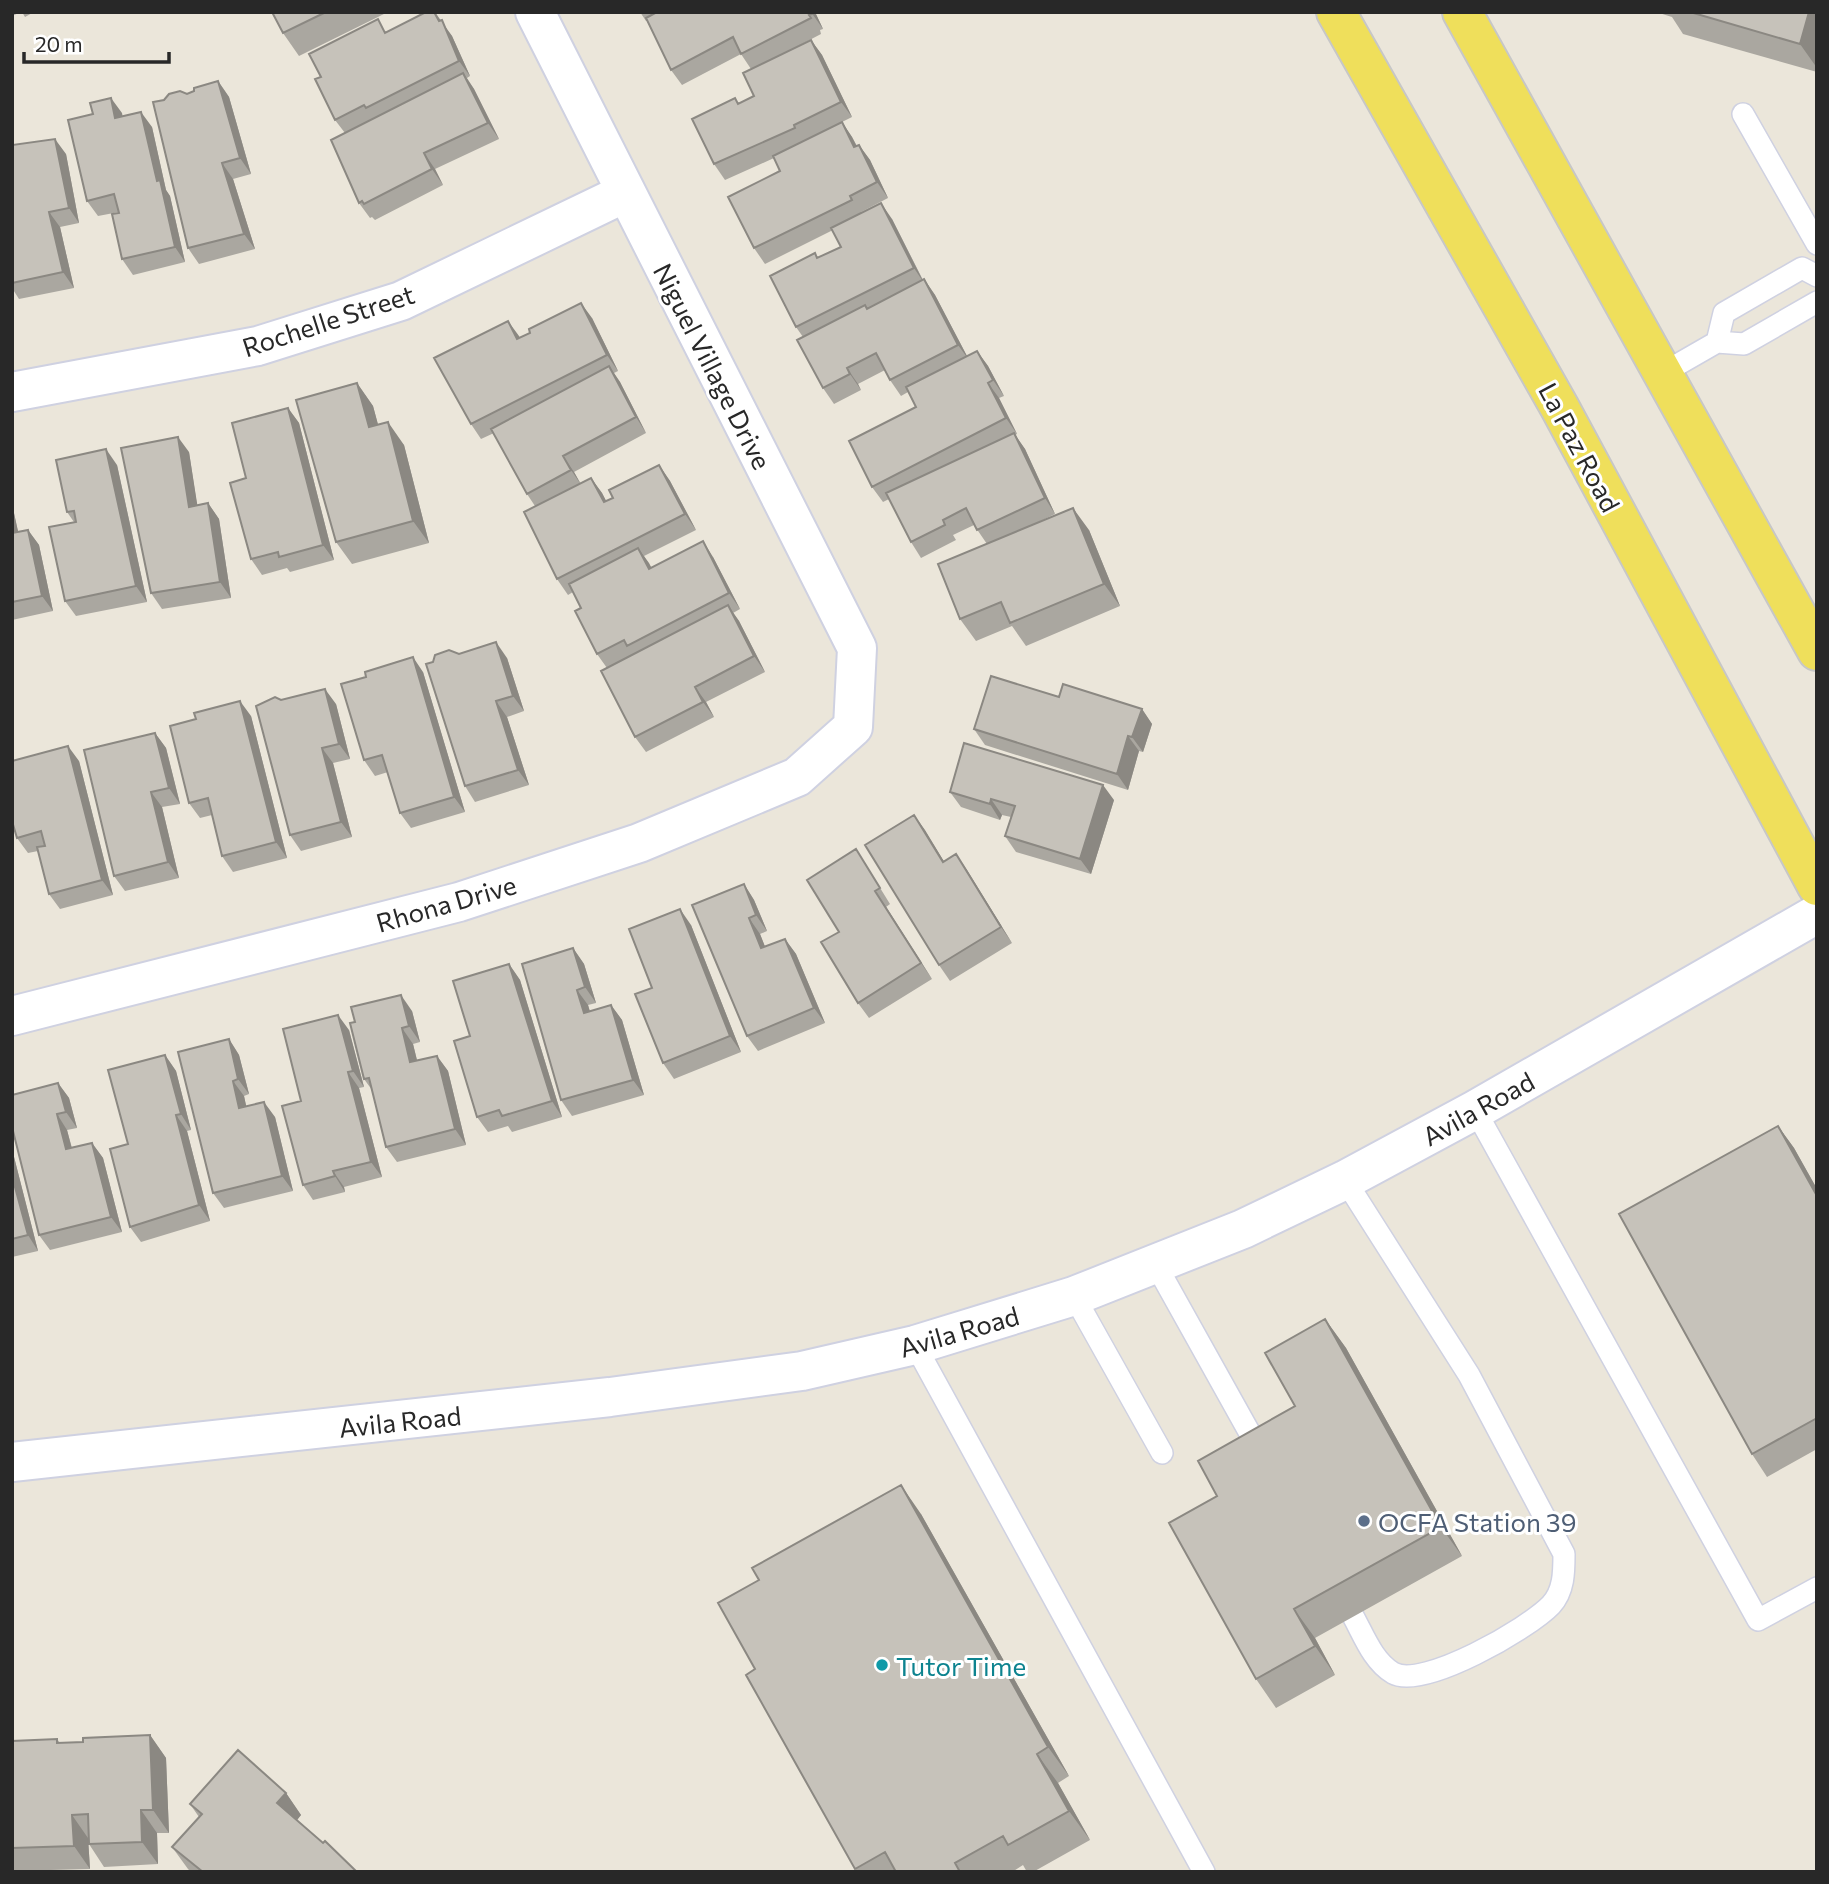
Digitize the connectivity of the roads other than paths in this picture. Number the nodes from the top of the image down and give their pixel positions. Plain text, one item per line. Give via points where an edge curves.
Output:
1 (535, 12) edge
2 (1336, 12) edge
3 (1462, 12) edge
4 (1744, 114) dead end
5 (625, 193) junction
6 (1817, 244) edge
7 (1817, 276) edge
8 (1817, 302) edge
9 (1717, 342) junction
10 (1662, 373) junction
11 (12, 392) edge
12 (1817, 650) edge
13 (853, 727) joint
14 (1817, 886) edge
15 (1817, 914) edge
16 (12, 1016) edge
17 (1475, 1110) junction
18 (1345, 1180) junction
19 (1156, 1265) junction
20 (1074, 1296) junction
21 (915, 1345) junction
22 (1162, 1453) dead end
23 (12, 1462) edge
24 (1266, 1463) edge
25 (1817, 1588) edge
26 (1353, 1616) edge
27 (1204, 1872) edge

1 - 5 street, Niguel Village Drive
2 - 14 main road, La Paz Road via 1560,408
3 - 10 main road
4 - 6 lane
5 - 11 street, Rochelle Street via 401,301 258,346
5 - 13 street, Niguel Village Drive via 857,648
7 - 9 lane via 1802,268 1724,313
8 - 9 lane via 1744,344
9 - 10 lane
10 - 12 main road
13 - 16 street, Rhona Drive via 797,777 639,843 458,902
15 - 17 street, Avila Road
17 - 18 street, Avila Road
17 - 25 lane via 1758,1620
18 - 19 street, Avila Road
18 - 26 lane via 1469,1375 1564,1554 1564,1579 1553,1604 1444,1670 1418,1677 1395,1674 1375,1657
19 - 20 street, Avila Road
19 - 24 lane
20 - 21 street, Avila Road
20 - 22 lane
21 - 23 street, Avila Road via 802,1371 610,1398
21 - 27 lane

